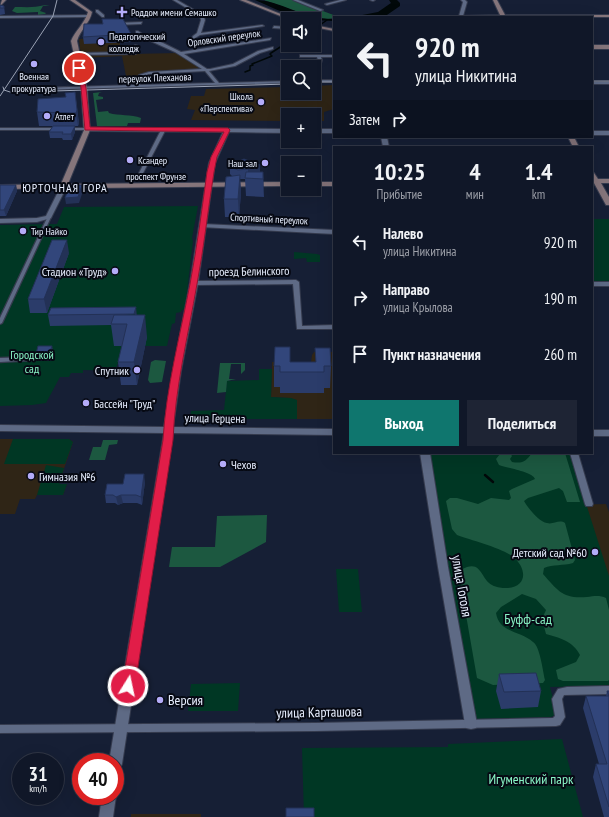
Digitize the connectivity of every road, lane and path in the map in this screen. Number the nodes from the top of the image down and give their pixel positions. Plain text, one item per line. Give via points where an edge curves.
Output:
1 (4, 0) edge
2 (72, 0) edge
3 (175, 0) edge
4 (242, 0) edge
5 (295, 0) edge
6 (344, 0) edge
7 (463, 0) edge
8 (495, 0) edge
9 (327, 4) dead end
10 (0, 5) edge
11 (321, 10) dead end
12 (97, 11) dead end
13 (281, 15) edge
14 (89, 16) junction
15 (103, 16) dead end
16 (459, 16) edge
17 (503, 16) edge
18 (593, 16) edge
19 (609, 16) edge
20 (0, 17) edge
21 (142, 23) dead end
22 (113, 24) edge
23 (82, 25) junction
24 (91, 25) edge
25 (262, 26) dead end
26 (274, 28) dead end
27 (281, 28) edge
28 (321, 28) edge
29 (333, 30) edge
30 (137, 32) dead end
31 (199, 34) junction
32 (270, 39) dead end
33 (190, 43) dead end
34 (136, 46) dead end
35 (593, 47) edge
36 (609, 47) edge
37 (272, 48) dead end
38 (181, 53) junction
39 (76, 54) junction
40 (301, 56) dead end
41 (319, 56) junction
42 (333, 56) edge
43 (320, 60) edge
44 (206, 70) junction
45 (321, 81) edge
46 (333, 81) edge
47 (281, 82) edge
48 (593, 83) edge
49 (609, 83) edge
50 (218, 84) junction
51 (138, 86) junction
52 (69, 88) joint
53 (84, 88) junction
54 (22, 90) dead end
55 (0, 129) edge
56 (87, 129) junction
57 (164, 129) junction
58 (228, 130) junction
59 (281, 131) edge
60 (321, 131) edge
61 (333, 131) edge
62 (593, 133) edge
63 (609, 133) edge
64 (140, 175) dead end
65 (594, 181) edge
66 (609, 181) edge
67 (281, 184) edge
68 (321, 184) edge
69 (333, 184) edge
70 (208, 185) junction
71 (64, 186) junction
72 (0, 187) edge
73 (609, 203) edge
74 (49, 217) junction
75 (0, 221) edge
76 (203, 226) junction
77 (333, 232) edge
78 (194, 283) junction
79 (593, 284) edge
80 (609, 284) edge
81 (0, 323) edge
82 (333, 327) edge
83 (33, 359) dead end
84 (0, 360) edge
85 (0, 428) edge
86 (168, 430) junction
87 (333, 432) edge
88 (593, 433) edge
89 (609, 433) edge
90 (425, 454) edge
91 (574, 454) edge
92 (589, 504) dead end
93 (609, 690) edge
94 (471, 724) junction
95 (121, 728) junction
96 (0, 729) edge
97 (117, 753) edge
98 (108, 805) edge
99 (106, 817) edge

1 - 10 main road
2 - 14 main road via 89,10
3 - 31 street via 202,16
4 - 13 main road
5 - 11 street
6 - 9 street
7 - 16 street via 465,2
8 - 17 main road
12 - 15 street
14 - 20 street
14 - 23 main road
18 - 19 main road
21 - 22 street
23 - 24 street
23 - 39 main road via 74,41
25 - 31 street
26 - 27 street
28 - 29 main road
30 - 38 street
31 - 33 street
32 - 38 street, Орловский переулок
34 - 39 street via 135,53
35 - 36 main road
37 - 44 street via 234,65
38 - 44 street
39 - 53 main road
40 - 41 street
41 - 42 street
41 - 43 street
44 - 50 street
44 - 51 street via 150,73 140,76
45 - 46 street
47 - 50 street, переулок Плеханова
48 - 49 street
50 - 51 street, переулок Плеханова
51 - 53 street, переулок Плеханова
52 - 53 street, переулок Плеханова
52 - 54 street, переулок Плеханова
53 - 56 main road
55 - 56 street
56 - 57 street
56 - 71 main road
57 - 58 street
57 - 64 street
58 - 59 street
58 - 70 street via 212,163
60 - 61 street
62 - 63 street
65 - 66 main road
65 - 73 main road
67 - 70 main road, проспект Фрунзе
68 - 69 main road
70 - 71 main road, проспект Фрунзе
70 - 76 street
71 - 72 main road, проспект Фрунзе
71 - 74 street
74 - 75 street via 37,220
74 - 81 street
76 - 77 street, Спортивный переулок
76 - 78 street
78 - 82 street, проезд Белинского via 296,282 298,328
78 - 86 street via 176,371
79 - 80 street
83 - 84 street
85 - 86 street, улица Герцена
86 - 87 street, улица Герцена
86 - 95 street
88 - 89 street
90 - 94 street, улица Гоголя
91 - 92 street
93 - 94 street, улица Карташова via 561,692 557,699 560,717 556,722
94 - 95 street, улица Карташова
95 - 96 street, улица Карташова
95 - 97 street
98 - 99 street

